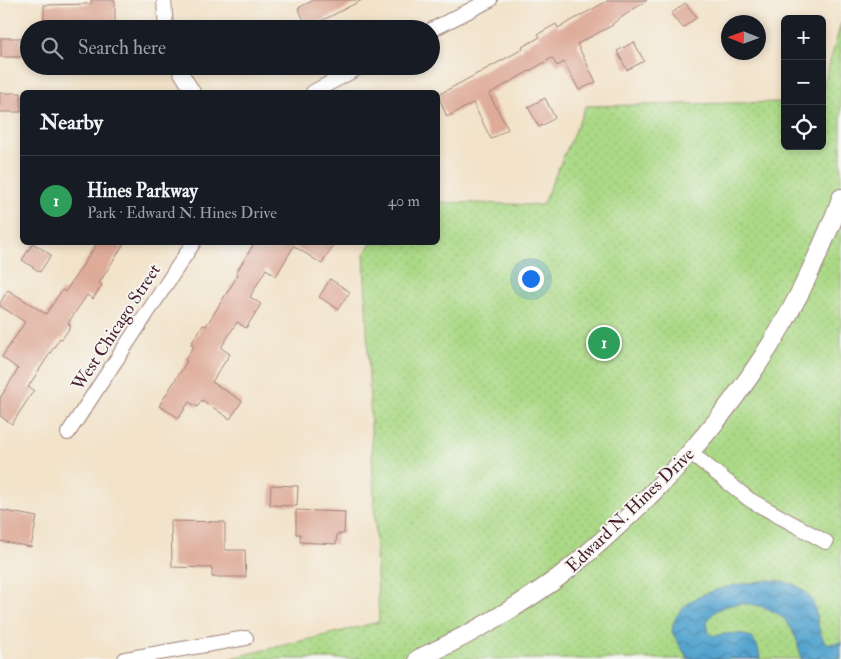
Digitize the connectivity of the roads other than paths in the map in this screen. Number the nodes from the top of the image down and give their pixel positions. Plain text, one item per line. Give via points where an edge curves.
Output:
1 (164, 0) edge
2 (490, 0) edge
3 (467, 5) edge
4 (165, 20) edge
5 (440, 24) edge
6 (183, 75) edge
7 (345, 75) edge
8 (192, 90) edge
9 (317, 90) edge
10 (841, 198) edge
11 (192, 245) edge
12 (68, 433) dead end
13 (691, 453) junction
14 (826, 542) dead end
15 (246, 638) dead end
16 (125, 659) edge
17 (418, 659) edge

1 - 4 street
2 - 3 street
3 - 5 street
6 - 8 street
7 - 9 street
10 - 13 street, Edward N. Hines Drive via 804,285 779,331 752,374
11 - 12 street, West Chicago Street
13 - 14 street via 750,500
13 - 17 street, Edward N. Hines Drive via 591,552 553,582 503,615
15 - 16 street

